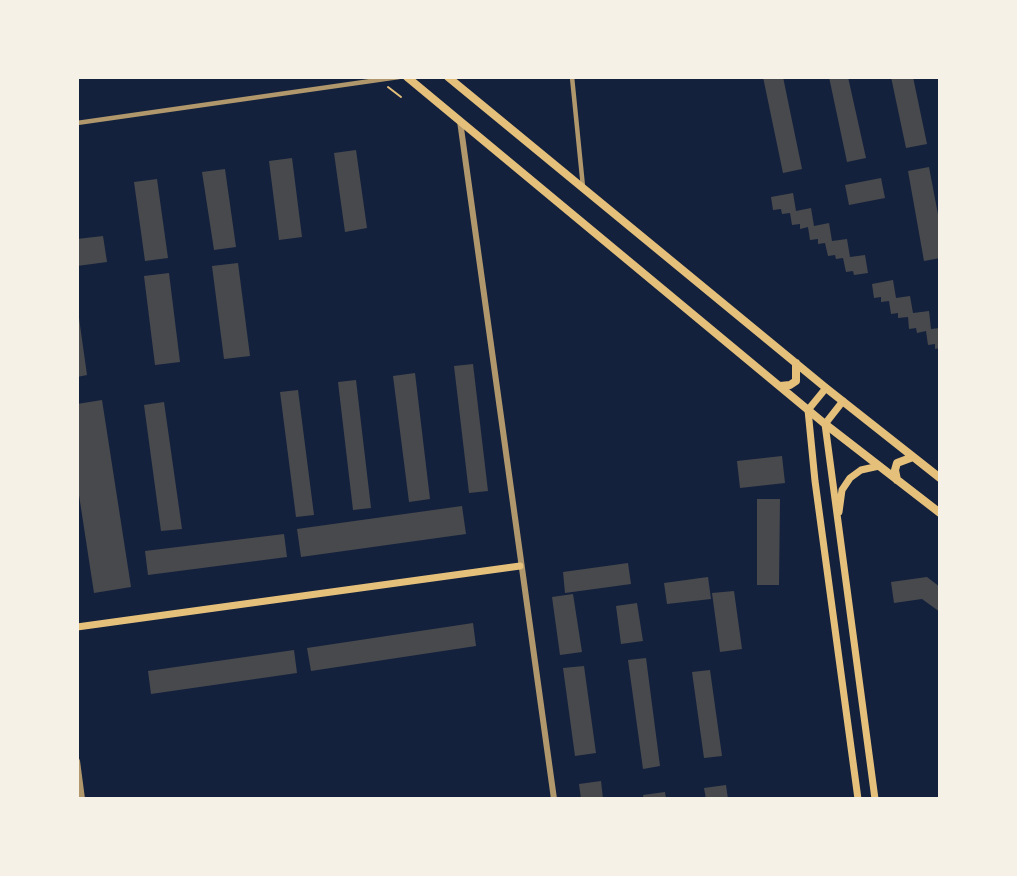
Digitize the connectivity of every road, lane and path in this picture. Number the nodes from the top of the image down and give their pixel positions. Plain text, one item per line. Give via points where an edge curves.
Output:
1 (399, 77) edge
2 (407, 77) edge
3 (448, 77) edge
4 (572, 77) edge
5 (378, 80) junction
6 (401, 97) dead end
7 (460, 118) junction
8 (77, 123) edge
9 (583, 188) junction
10 (796, 363) junction
11 (780, 387) junction
12 (826, 388) junction
13 (843, 401) junction
14 (808, 410) junction
15 (825, 424) junction
16 (913, 457) junction
17 (879, 466) junction
18 (940, 478) edge
19 (897, 480) junction
20 (940, 513) edge
21 (838, 519) junction
22 (520, 566) junction
23 (77, 627) edge
24 (77, 761) edge
25 (82, 799) edge
26 (554, 799) edge
27 (859, 799) edge
28 (875, 799) edge

1 - 5 street
2 - 7 main road
3 - 9 main road
4 - 9 street
5 - 6 path
5 - 8 street
7 - 11 main road
7 - 22 street
9 - 10 main road
10 - 11 main road via 796,381
10 - 12 main road
11 - 14 main road
12 - 13 main road
12 - 14 main road
13 - 15 main road
13 - 16 main road
14 - 15 main road
14 - 27 main road
15 - 17 main road
15 - 21 main road
16 - 18 main road
16 - 19 main road via 897,463
17 - 19 main road
17 - 21 main road via 850,478 842,491
19 - 20 main road
21 - 28 main road
22 - 23 main road
22 - 26 street
24 - 25 street

